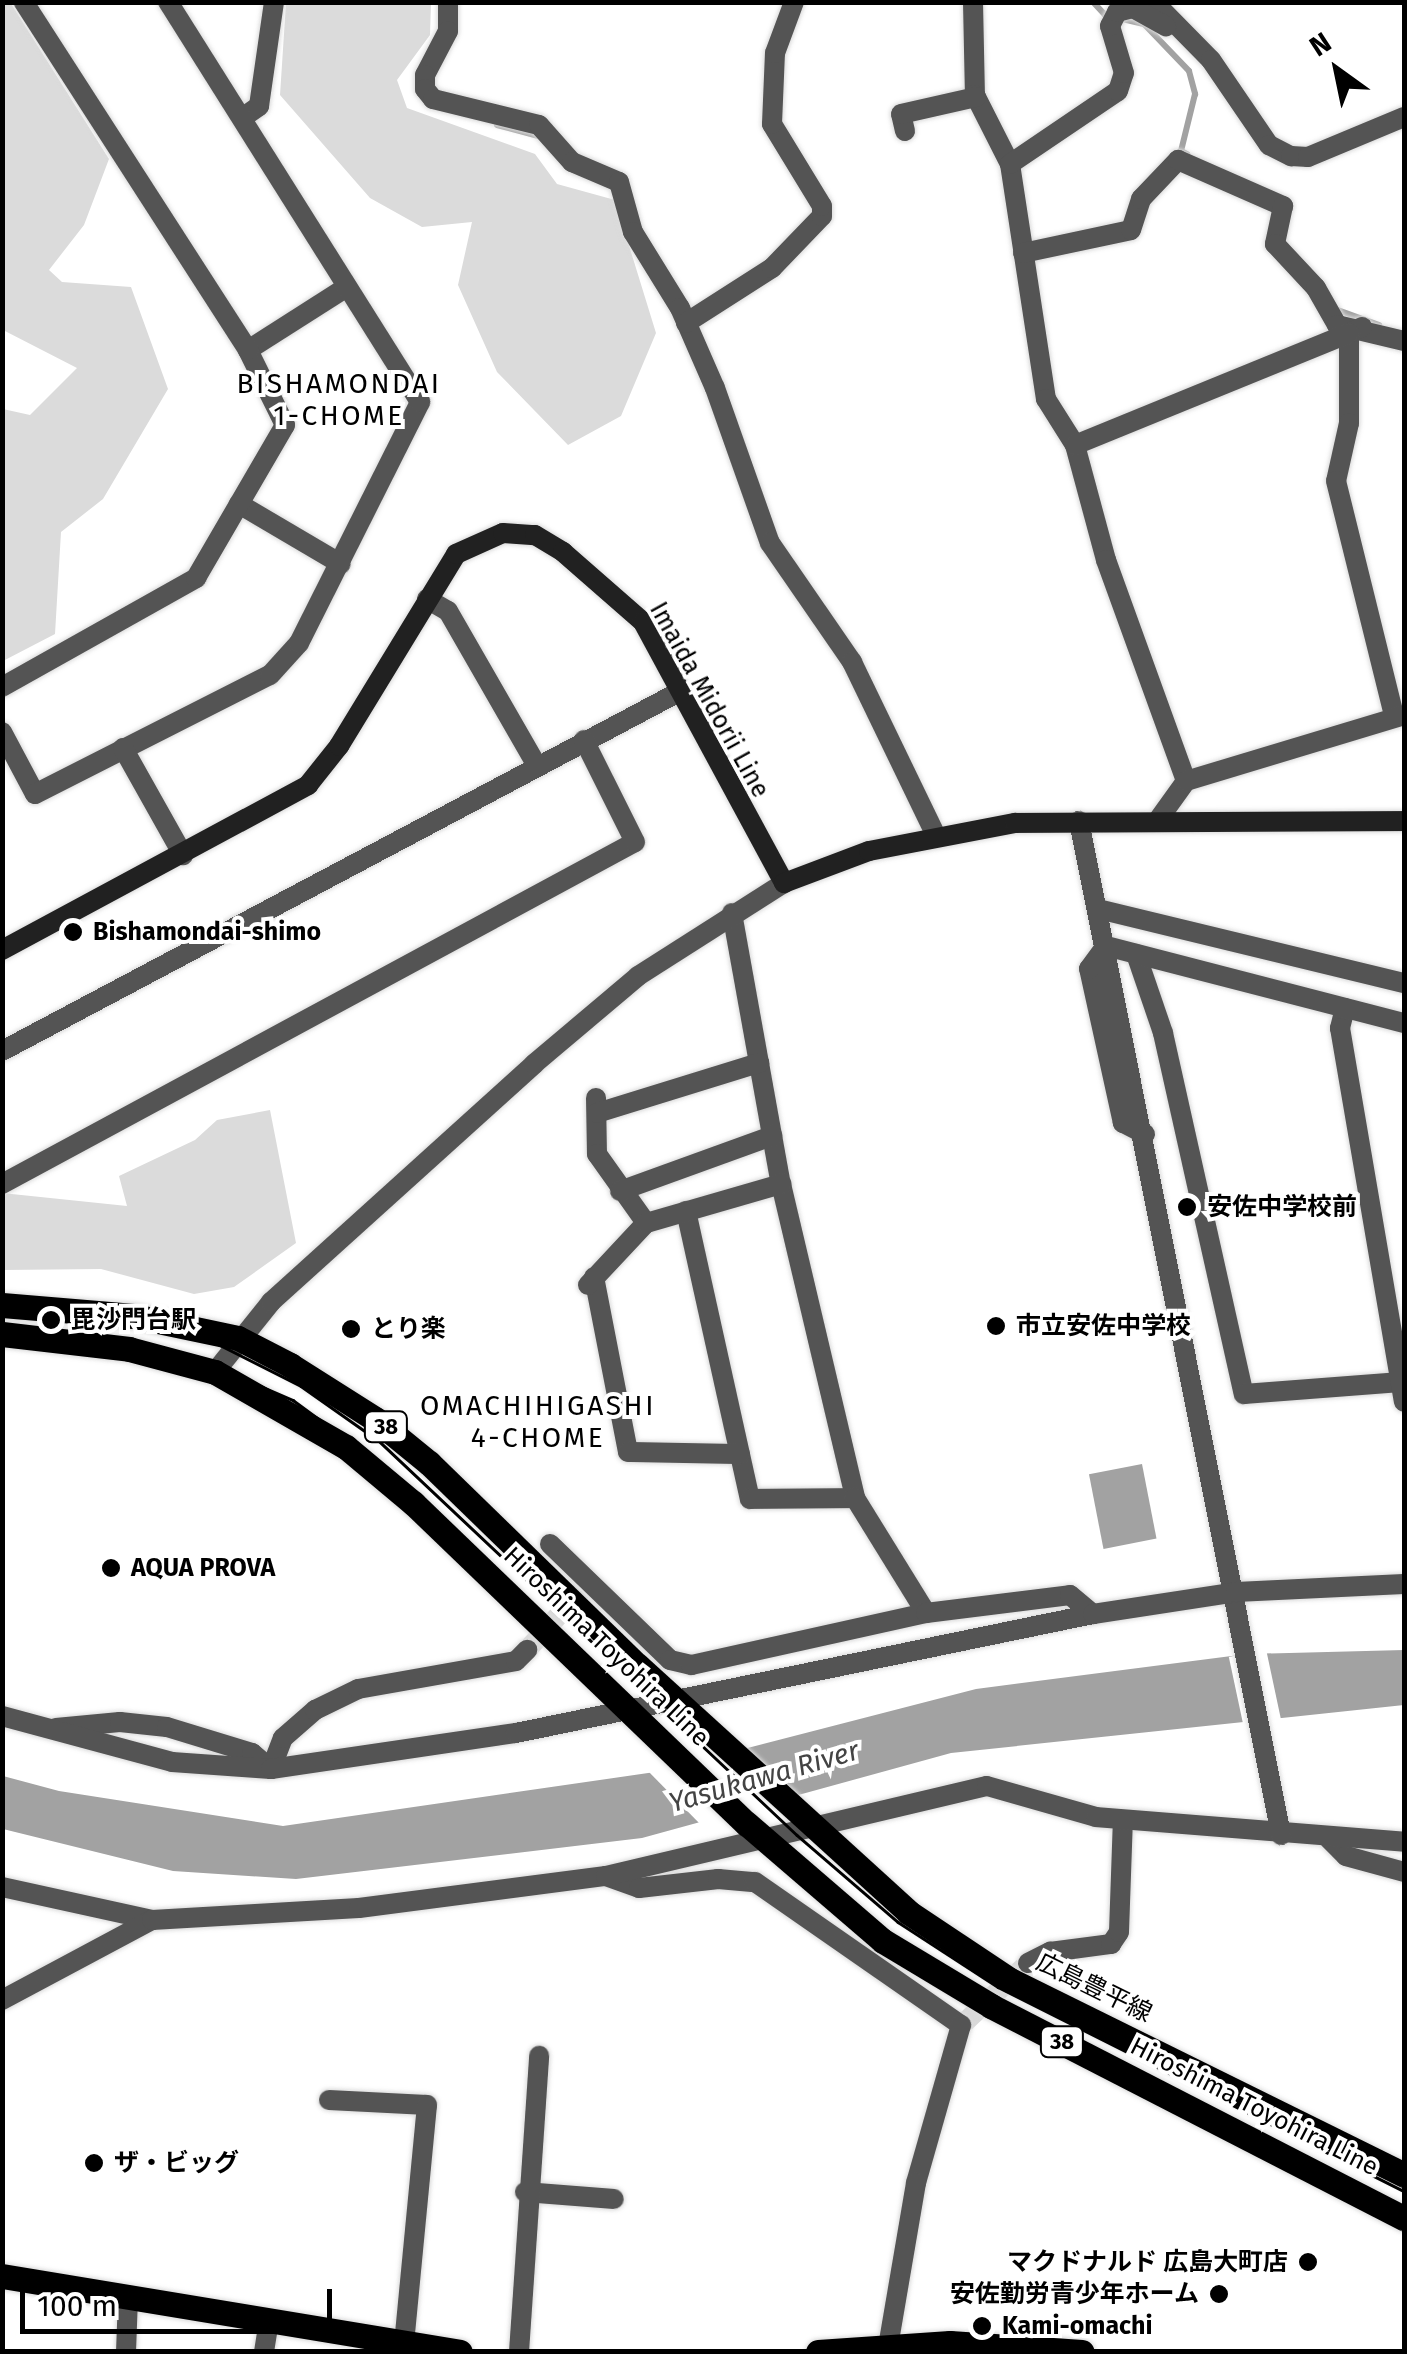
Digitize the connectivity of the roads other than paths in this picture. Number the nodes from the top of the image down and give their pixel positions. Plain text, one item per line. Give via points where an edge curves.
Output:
1 (24, 2) edge
2 (168, 2) edge
3 (274, 2) edge
4 (448, 2) edge
5 (794, 2) edge
6 (973, 2) edge
7 (1154, 2) edge
8 (1210, 60) junction
9 (976, 96) junction
10 (1404, 117) edge
11 (242, 118) junction
12 (904, 131) dead end
13 (1010, 164) junction
14 (1023, 252) junction
15 (347, 287) junction
16 (686, 323) junction
17 (1355, 330) junction
18 (1404, 340) edge
19 (248, 350) junction
20 (1075, 445) junction
21 (239, 504) junction
22 (341, 564) junction
23 (426, 599) junction
24 (2, 687) edge
25 (679, 692) junction
26 (1399, 716) edge
27 (2, 732) edge
28 (584, 740) junction
29 (123, 748) junction
30 (536, 764) junction
31 (1186, 781) junction
32 (1158, 820) junction
33 (1079, 821) junction
34 (1404, 821) edge
35 (936, 836) junction
36 (183, 855) junction
37 (784, 883) junction
38 (1098, 909) junction
39 (732, 913) junction
40 (1106, 946) junction
41 (2, 950) edge
42 (1136, 954) junction
43 (1404, 982) edge
44 (1345, 1008) junction
45 (1404, 1024) edge
46 (2, 1051) edge
47 (759, 1063) junction
48 (772, 1136) junction
49 (2, 1184) edge
50 (781, 1184) junction
51 (620, 1191) junction
52 (686, 1211) junction
53 (646, 1223) junction
54 (2, 1305) edge
55 (2, 1334) edge
56 (238, 1338) junction
57 (215, 1372) junction
58 (1403, 1392) edge
59 (740, 1454) junction
60 (855, 1498) junction
61 (550, 1544) dead end
62 (1404, 1584) edge
63 (1237, 1598) junction
64 (926, 1614) junction
65 (1093, 1614) junction
66 (526, 1650) tunnel mouth
67 (681, 1704) junction
68 (632, 1715) junction
69 (2, 1716) edge
70 (56, 1728) junction
71 (272, 1769) junction
72 (789, 1806) joint
73 (1123, 1820) junction
74 (811, 1826) junction
75 (755, 1831) junction
76 (1281, 1835) junction
77 (1329, 1839) junction
78 (1404, 1842) edge
79 (1404, 1872) edge
80 (606, 1876) junction
81 (2, 1887) edge
82 (152, 1920) junction
83 (1028, 1964) tunnel mouth
84 (2, 2000) edge
85 (539, 2056) dead end
86 (329, 2100) dead end
87 (1404, 2175) edge
88 (526, 2192) junction
89 (614, 2199) dead end
90 (1404, 2218) edge
91 (2, 2276) edge
92 (128, 2298) junction
93 (269, 2321) junction
94 (404, 2344) junction
95 (887, 2349) edge
96 (126, 2352) edge
97 (264, 2352) edge
98 (460, 2352) edge
99 (519, 2352) edge
100 (818, 2352) edge
101 (1082, 2352) edge

1 - 19 street
2 - 11 street
3 - 11 street via 259,106
4 - 16 street via 448,31 425,74 425,89 433,98 539,124 572,162 619,182 633,232
5 - 16 street via 775,52 772,124 822,216 772,268
6 - 9 street
7 - 8 street
8 - 10 street via 1269,146 1291,156 1308,158
8 - 13 street via 1153,16 1133,8 1117,12 1110,26 1124,73 1118,91
9 - 12 street via 900,114
9 - 13 street
11 - 15 street
13 - 14 street
14 - 17 street via 1110,240 1131,230 1141,199 1178,160 1283,206 1276,244 1316,288 1337,325
14 - 20 street via 1046,399
15 - 19 street
15 - 22 street via 420,402
16 - 35 street via 770,543 852,662
17 - 18 street
17 - 20 street
17 - 26 street via 1350,423 1336,481
19 - 21 street via 285,425
20 - 31 street via 1106,560
21 - 22 street
21 - 24 street via 196,578
22 - 29 street via 299,643 270,675
23 - 25 main road, Imaida Midorii Line via 456,554 478,539 535,535 644,622
23 - 30 street via 448,611
23 - 36 main road, Imaida Midorii Line via 340,746 308,785
25 - 28 street
25 - 37 main road, Imaida Midorii Line
26 - 31 street
27 - 29 street via 35,794
28 - 30 street
28 - 49 street via 634,842
29 - 36 street
30 - 46 street
31 - 32 street
32 - 33 main road
32 - 34 main road
33 - 35 main road
33 - 38 street
35 - 37 main road via 869,851
36 - 41 main road, Imaida Midorii Line
37 - 39 street
38 - 40 street
38 - 43 street
39 - 47 street
39 - 56 street via 638,976 534,1064
40 - 42 street
40 - 63 street
42 - 44 street
42 - 58 street via 1164,1034 1244,1394
44 - 45 street
44 - 58 street via 1340,1028
47 - 48 street
47 - 51 street via 596,1106 597,1154
48 - 50 street
48 - 51 street
50 - 52 street
50 - 60 street
51 - 53 street
52 - 53 street
52 - 59 street
53 - 59 street via 591,1282 628,1452
54 - 56 main road, Hiroshima Toyohira Line / 38 via 134,1316
55 - 57 main road, Hiroshima Toyohira Line / 38 via 111,1346
56 - 57 street
56 - 67 main road, Hiroshima Toyohira Line / 38 via 376,1419
57 - 68 main road, Hiroshima Toyohira Line / 38 via 346,1447
59 - 60 street via 750,1499
60 - 64 street
61 - 64 street via 670,1660 691,1665
62 - 63 street
63 - 65 street
63 - 76 street
64 - 65 street via 1070,1596
65 - 67 street
66 - 71 street via 516,1662 358,1689 315,1710 283,1738
67 - 68 street
67 - 72 main road, Hiroshima Toyohira Line / 38
68 - 71 street
68 - 75 main road, Hiroshima Toyohira Line / 38
69 - 70 street
70 - 71 street via 172,1762
70 - 71 street via 120,1722 167,1727 252,1753
72 - 74 main road, 広島豊平線 / 38
73 - 74 street via 987,1786
73 - 76 street
73 - 83 street via 1119,1932 1111,1944 1050,1952
74 - 75 street
74 - 87 main road, 広島豊平線 / 38 via 908,1912 1010,1980
75 - 80 street
75 - 90 main road, Hiroshima Toyohira Line / 38 via 883,1941 991,2006
76 - 77 street
77 - 78 street
77 - 79 street via 1346,1856
80 - 82 street via 359,1908
80 - 95 street via 639,1888 718,1878 755,1882 792,1901 963,2024 916,2183
81 - 82 street
82 - 84 street
85 - 88 street
86 - 94 street via 428,2105
88 - 89 street
88 - 99 street
91 - 92 main road
92 - 93 main road
92 - 96 street
93 - 94 main road
93 - 97 street
94 - 98 main road
95 - 100 main road
95 - 101 main road via 1020,2344

